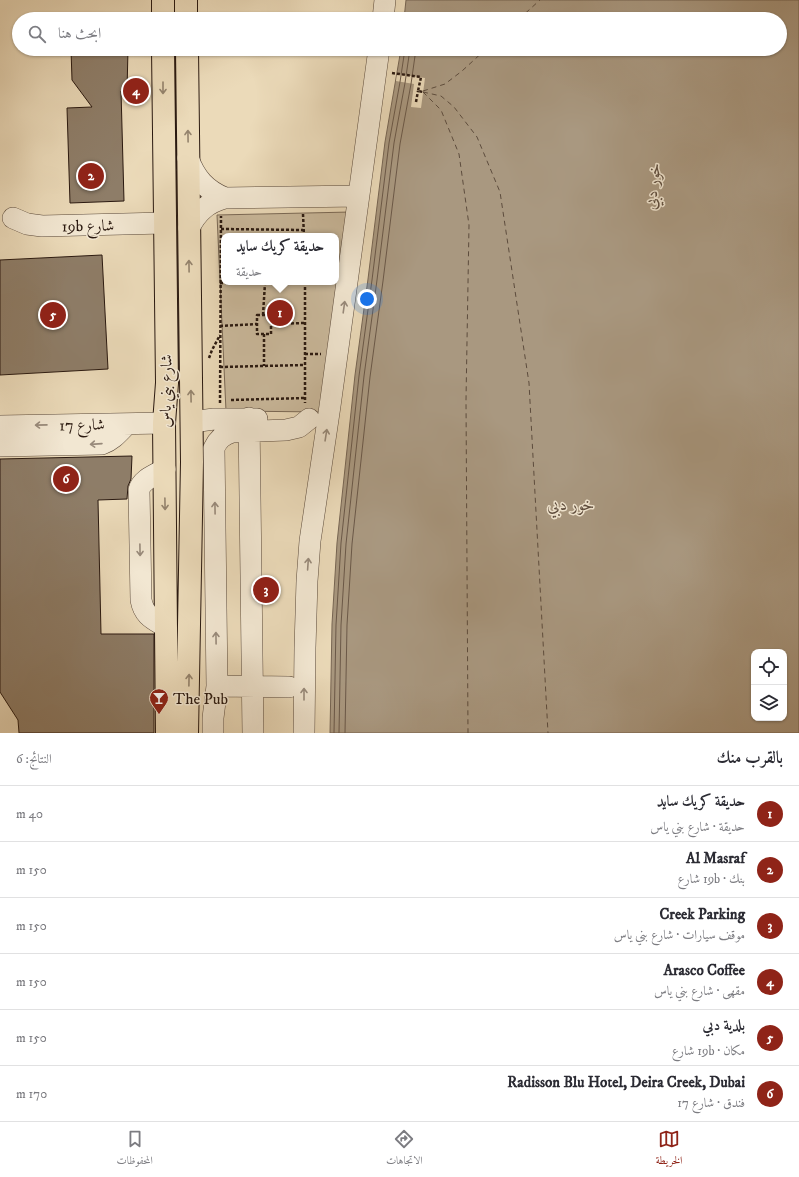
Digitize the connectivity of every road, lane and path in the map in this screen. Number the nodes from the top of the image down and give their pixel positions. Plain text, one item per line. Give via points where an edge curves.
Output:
1 (163, 0) edge
2 (186, 0) edge
3 (385, 0) edge
4 (163, 12) edge
5 (186, 12) edge
6 (384, 12) edge
7 (163, 56) edge
8 (187, 56) edge
9 (378, 56) edge
10 (376, 70) junction
11 (418, 91) junction
12 (423, 92) dead end
13 (416, 102) dead end
14 (188, 158) junction
15 (359, 196) junction
16 (303, 197) junction
17 (223, 207) junction
18 (4, 217) edge
19 (164, 223) junction
20 (189, 228) junction
21 (221, 229) junction
22 (303, 230) junction
23 (221, 233) edge
24 (304, 233) edge
25 (165, 250) junction
26 (221, 268) edge
27 (339, 282) edge
28 (347, 282) junction
29 (220, 283) joint
30 (265, 285) edge
31 (305, 285) edge
32 (263, 315) junction
33 (305, 323) junction
34 (257, 324) junction
35 (271, 324) junction
36 (220, 326) junction
37 (264, 334) junction
38 (220, 335) junction
39 (208, 360) dead end
40 (305, 365) junction
41 (264, 366) junction
42 (220, 367) junction
43 (305, 398) junction
44 (220, 401) junction
45 (220, 406) dead end
46 (330, 406) junction
47 (192, 422) junction
48 (297, 422) junction
49 (164, 423) junction
50 (127, 424) junction
51 (249, 425) junction
52 (0, 426) edge
53 (0, 446) edge
54 (182, 457) junction
55 (217, 686) junction
56 (252, 686) junction
57 (289, 687) dead end
58 (167, 733) edge
59 (187, 733) edge
60 (213, 733) edge
61 (253, 733) edge
62 (304, 733) edge

1 - 4 main road
2 - 5 main road
3 - 6 street
7 -> 19 main road, شارع بني ياس
14 -> 8 main road, شارع بني ياس
9 - 10 street
10 - 11 path via 421,77
10 - 15 street
11 - 12 path
11 - 13 path
14 - 17 street via 196,175 216,194
14 - 20 main road, شارع بني ياس
15 - 16 street
15 - 28 street
16 - 17 street
16 - 22 path
17 - 20 street via 216,201 207,205 193,219
17 - 21 path
18 - 19 street, 19b شارع via 42,226
19 - 25 main road, شارع بني ياس
47 -> 20 main road, شارع بني ياس
21 - 22 path
21 - 23 path
22 - 24 path
25 - 47 main road via 175,282 175,405 181,416
25 - 49 main road, شارع بني ياس
26 - 29 path
27 - 28 path
46 -> 28 street
29 - 36 path
30 - 32 path
31 - 33 path
32 - 34 path via 257,315
32 - 35 path via 271,315
33 - 35 path
33 - 40 path
34 - 36 path
34 - 37 path via 257,334
35 - 37 path via 271,334
36 - 38 path
37 - 41 path
38 - 39 path
38 - 42 path
40 - 41 path
40 - 43 path
41 - 42 path
42 - 44 path
43 - 44 path
43 - 48 path
44 - 45 path
46 - 48 street via 322,415
62 -> 46 street via 308,561
47 - 51 street via 214,419
47 - 54 main road, شارع بني ياس
48 - 51 street
49 - 50 street, شارع 17
49 - 54 main road via 174,424 180,428
50 -> 52 street, شارع 17
50 -> 53 street via 115,437 102,444
55 -> 51 street via 214,448 221,437
51 - 56 street
54 -> 58 main road, شارع بني ياس via 166,627
59 -> 54 main road via 189,653 183,622
55 - 56 street
55 - 60 street
56 - 57 street
56 - 61 street

